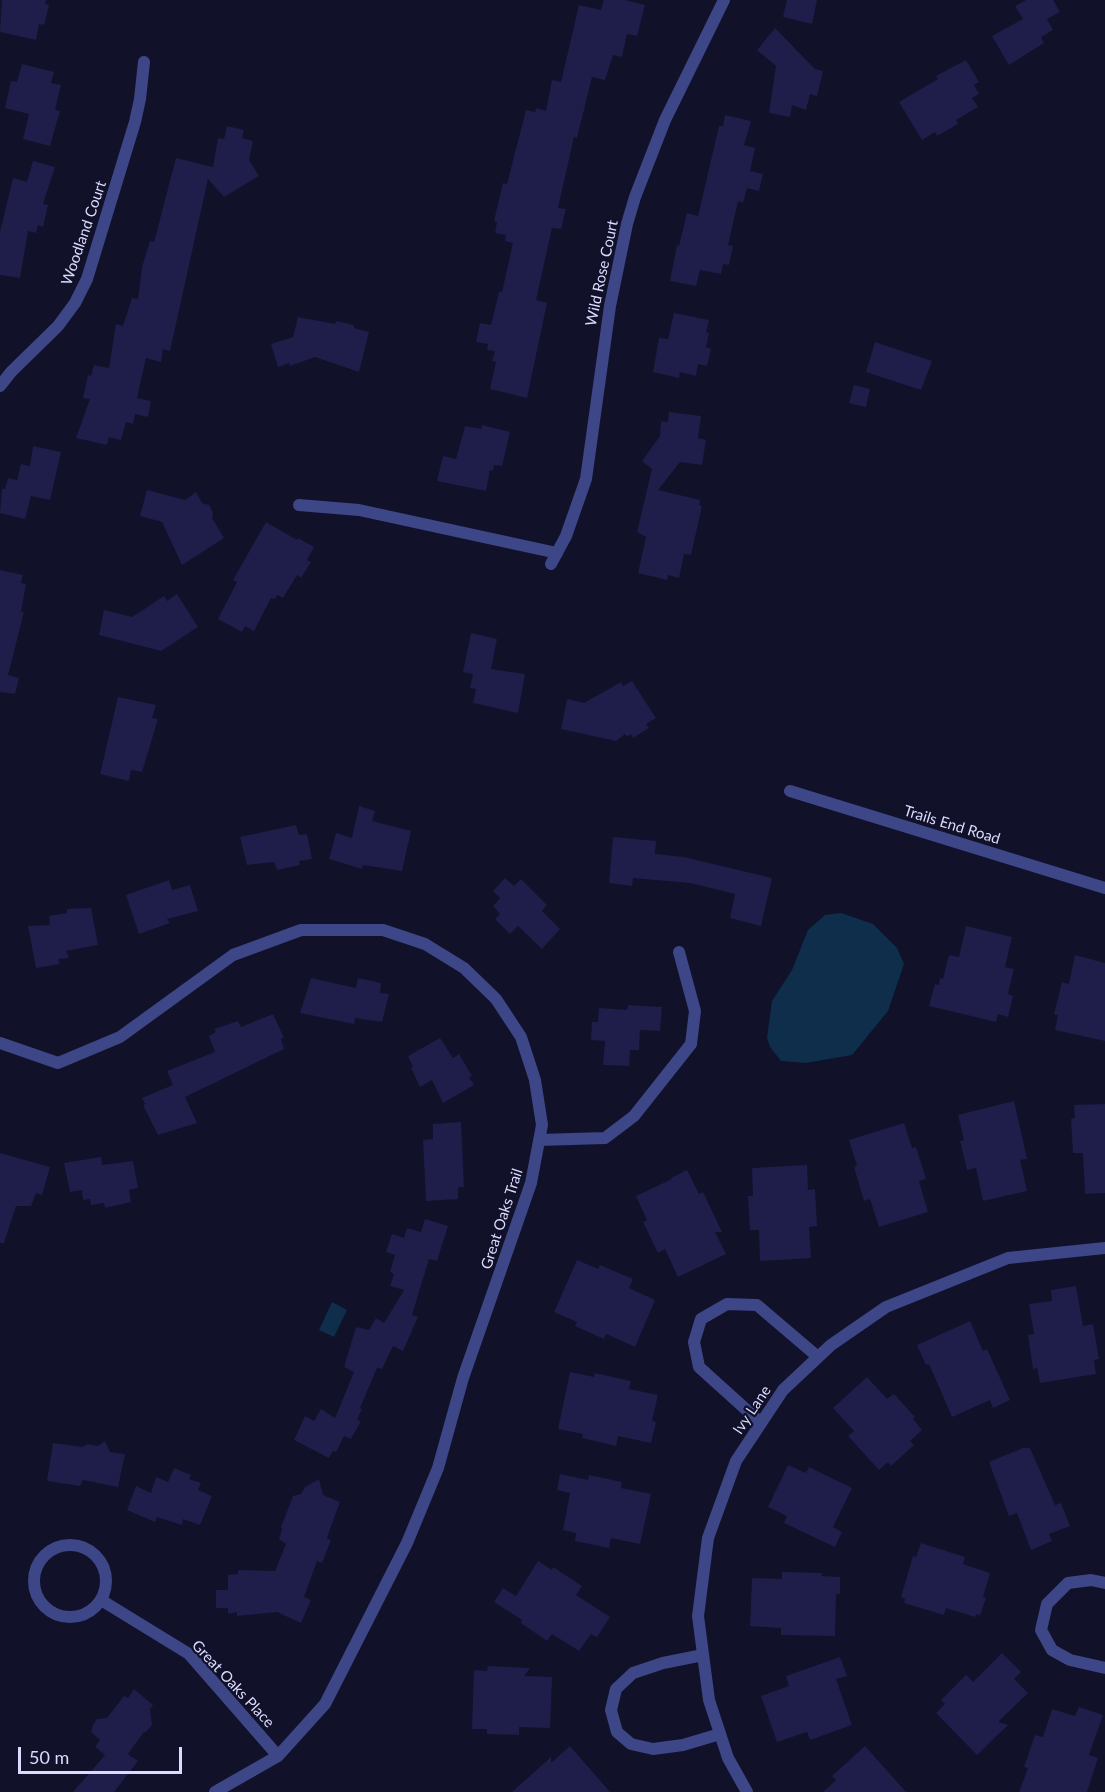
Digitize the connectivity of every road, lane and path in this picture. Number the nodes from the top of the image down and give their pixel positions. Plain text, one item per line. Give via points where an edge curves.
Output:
1 (724, 0) edge
2 (144, 62) dead end
3 (0, 387) edge
4 (299, 505) dead end
5 (790, 791) dead end
6 (1105, 888) edge
7 (679, 952) dead end
8 (0, 1043) edge
9 (539, 1140) junction
10 (1105, 1248) edge
11 (818, 1358) junction
12 (761, 1423) junction
13 (1105, 1583) edge
14 (101, 1600) junction
15 (703, 1655) junction
16 (1105, 1668) edge
17 (720, 1734) junction
18 (278, 1756) junction
19 (215, 1792) edge
20 (747, 1792) edge

1 - 4 street, Wild Rose Court via 664,120 630,215 605,337 586,479 554,558 359,510
2 - 3 street, Woodland Court via 135,122 87,279 58,326
5 - 6 street, Trails End Road
7 - 9 street via 695,1011 691,1044 634,1116 605,1138
8 - 9 street, Great Oaks Trail via 58,1063 120,1037 233,956 302,930 383,930 425,944 464,968 496,999 521,1037 535,1080 542,1125
9 - 18 street, Great Oaks Trail via 531,1183 463,1378 438,1468 407,1543 325,1704
10 - 11 street, Ivy Lane via 1008,1258 886,1307
11 - 12 street, Ivy Lane via 783,1390
11 - 12 street via 757,1305 727,1304 701,1319 694,1342 699,1367
12 - 15 street, Ivy Lane via 736,1461 708,1538 698,1616
13 - 16 street via 1068,1583 1047,1604 1041,1630 1052,1650 1070,1660
14 - 14 street via 106,1572 100,1559 89,1550 61,1545 39,1562 34,1590 40,1603 51,1612 79,1617 92,1611
14 - 18 street, Great Oaks Place via 189,1654
15 - 17 street, Ivy Lane via 709,1700
15 - 17 street via 633,1673 616,1689 611,1710 617,1732 631,1744 653,1749
17 - 20 street, Ivy Lane
18 - 19 street, Great Oaks Trail

